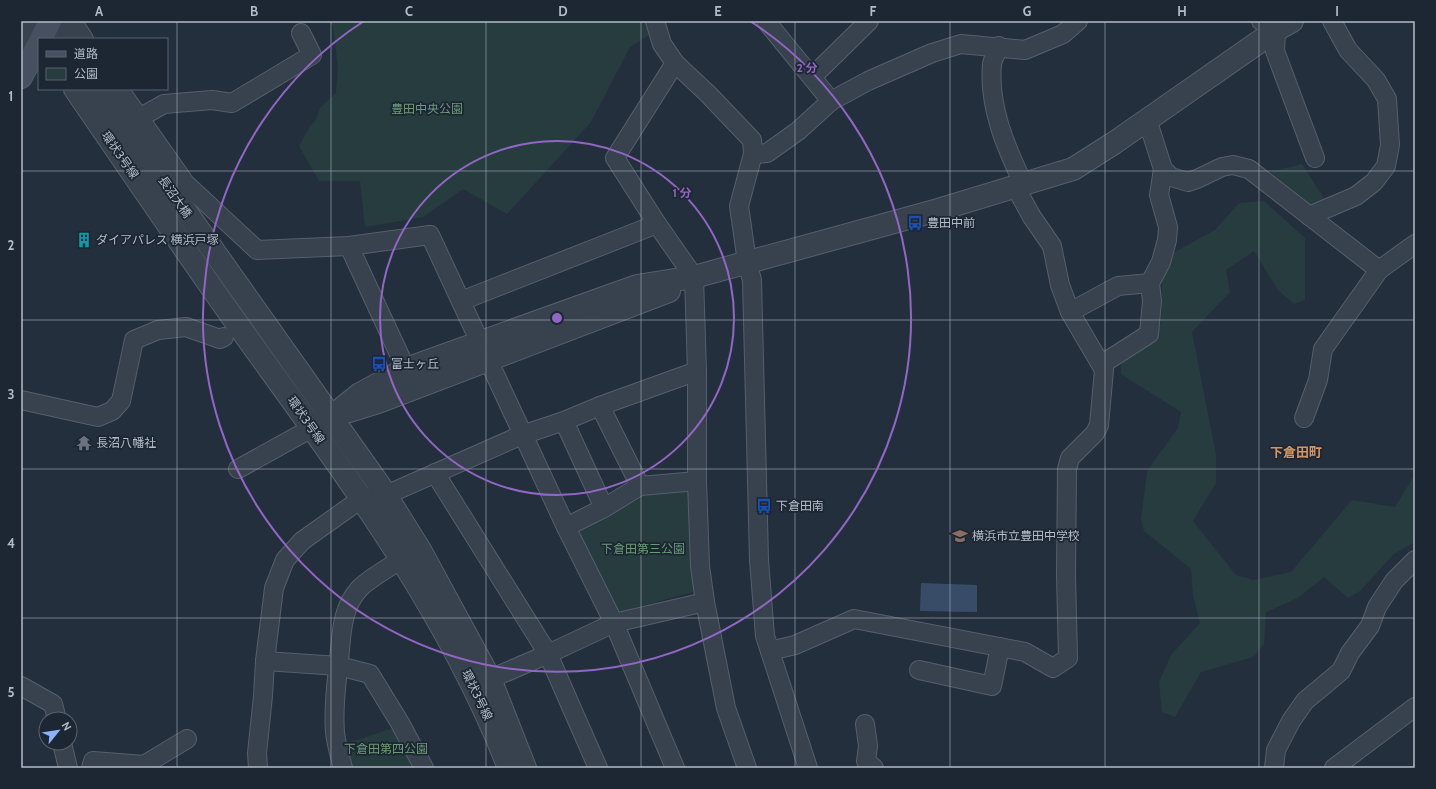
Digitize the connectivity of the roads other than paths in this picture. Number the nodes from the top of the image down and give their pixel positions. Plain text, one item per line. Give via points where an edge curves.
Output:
1 (27, 21) edge
2 (51, 21) edge
3 (72, 21) edge
4 (655, 21) edge
5 (766, 21) edge
6 (869, 21) edge
7 (1332, 21) edge
8 (1073, 23) edge
9 (1276, 24) edge
10 (301, 33) dead end
11 (21, 36) edge
12 (42, 38) edge
13 (63, 38) edge
14 (83, 38) edge
15 (38, 42) edge
16 (38, 44) edge
17 (38, 46) edge
18 (999, 46) junction
19 (675, 63) junction
20 (813, 76) junction
21 (21, 77) edge
22 (75, 90) edge
23 (100, 90) edge
24 (120, 90) edge
25 (831, 101) junction
26 (139, 118) junction
27 (1148, 119) junction
28 (753, 154) junction
29 (1315, 158) dead end
30 (1163, 169) junction
31 (1020, 186) junction
32 (1309, 216) junction
33 (657, 224) junction
34 (1415, 244) edge
35 (349, 246) junction
36 (747, 262) junction
37 (1379, 270) junction
38 (694, 277) junction
39 (1150, 283) junction
40 (461, 301) junction
41 (1070, 312) junction
42 (224, 337) dead end
43 (278, 344) joint
44 (484, 351) junction
45 (1102, 364) junction
46 (406, 369) junction
47 (697, 371) junction
48 (21, 400) edge
49 (600, 406) junction
50 (331, 417) junction
51 (1304, 418) dead end
52 (564, 421) junction
53 (312, 428) junction
54 (522, 435) junction
55 (238, 469) dead end
56 (435, 472) junction
57 (697, 481) junction
58 (640, 486) junction
59 (386, 495) junction
60 (361, 499) junction
61 (604, 508) junction
62 (566, 527) junction
63 (401, 559) junction
64 (1415, 560) edge
65 (705, 602) junction
66 (614, 623) junction
67 (1000, 647) junction
68 (770, 651) junction
69 (548, 654) junction
70 (265, 661) junction
71 (339, 666) junction
72 (919, 670) dead end
73 (490, 679) junction
74 (21, 686) edge
75 (1415, 708) edge
76 (54, 711) edge
77 (865, 724) dead end
78 (187, 739) dead end
79 (64, 751) edge
80 (68, 768) edge
81 (91, 768) edge
82 (258, 768) edge
83 (343, 768) edge
84 (424, 768) edge
85 (510, 768) edge
86 (525, 768) edge
87 (598, 768) edge
88 (675, 768) edge
89 (747, 768) edge
90 (808, 768) edge
91 (874, 768) edge
92 (1274, 768) edge
93 (1334, 768) edge

1 - 15 street
2 - 12 main road
2 - 13 street
3 - 14 street
4 - 19 street via 662,44
5 - 20 street
6 - 20 street
7 - 32 street via 1348,50 1376,80 1387,99 1390,145 1386,166 1374,182 1356,196
8 - 18 street via 1063,34 1025,50
9 - 27 street
9 - 29 street via 1275,52
10 - 26 street via 312,55 232,103 212,100 164,104
11 - 16 street
17 - 21 main road
18 - 25 street via 961,44 932,53 868,81
18 - 31 street via 992,63 992,89 1004,143
19 - 28 street via 752,140
19 - 33 street via 614,158
20 - 25 street
22 - 53 street, 環状3号線
23 - 43 street, 長沼大橋
24 - 26 street
25 - 28 street via 798,131 767,153
26 - 35 street via 184,183 257,250
27 - 30 street
27 - 31 street via 1073,169
28 - 36 street via 739,206
30 - 32 street via 1171,177 1188,182 1222,167 1240,166 1267,181
30 - 39 street via 1159,195 1168,227 1167,240 1162,262
31 - 36 street
31 - 41 street via 1032,217 1052,246 1060,285
32 - 37 street
33 - 38 street
33 - 40 street
34 - 37 street
35 - 40 street via 430,235
35 - 46 street
36 - 38 street
36 - 68 street via 752,280 759,560 765,636
37 - 51 street via 1323,349 1318,380
38 - 44 street via 637,286
38 - 47 street
39 - 41 street via 1118,286
39 - 45 street via 1152,301 1149,334
40 - 44 street
41 - 45 street
42 - 48 street via 220,339 186,328 158,330 134,340 121,401 112,411 98,417
43 - 50 street, 環状3号線
44 - 46 street
44 - 50 street via 378,402
44 - 54 street
45 - 67 street via 1105,376 1099,425 1095,433 1070,458 1067,469 1068,658 1053,668 1025,652
46 - 50 street via 360,394
47 - 49 street
47 - 57 street
49 - 52 street
49 - 58 street
50 - 53 street
50 - 59 street, 環状3号線
52 - 54 street
52 - 61 street
53 - 55 street
53 - 60 street, 環状3号線
54 - 56 street
54 - 62 street
56 - 59 street
56 - 69 street
57 - 58 street
57 - 65 street via 700,566
58 - 61 street
59 - 60 street
59 - 73 street, 環状3号線 via 420,550
60 - 63 street, 環状3号線
60 - 70 street via 302,540 285,560 274,588
61 - 62 street
62 - 66 street
63 - 71 street via 359,589 350,602 344,615 339,642
63 - 85 street, 環状3号線 via 421,589 474,687
64 - 92 street via 1394,581 1377,607 1370,626 1350,653 1341,671 1305,701 1291,721 1276,750
65 - 66 street
65 - 89 street via 726,708
66 - 69 street
66 - 88 street
67 - 68 street via 854,619 795,645
67 - 72 street via 992,686
68 - 90 street
69 - 73 street
69 - 87 street
70 - 71 street
70 - 82 street
71 - 83 street via 334,695 335,733
71 - 84 street via 370,674
73 - 86 street, 環状3号線
74 - 76 street via 53,704
75 - 93 street
77 - 91 street via 868,746 866,761
78 - 81 street via 144,765 93,761
79 - 80 street

